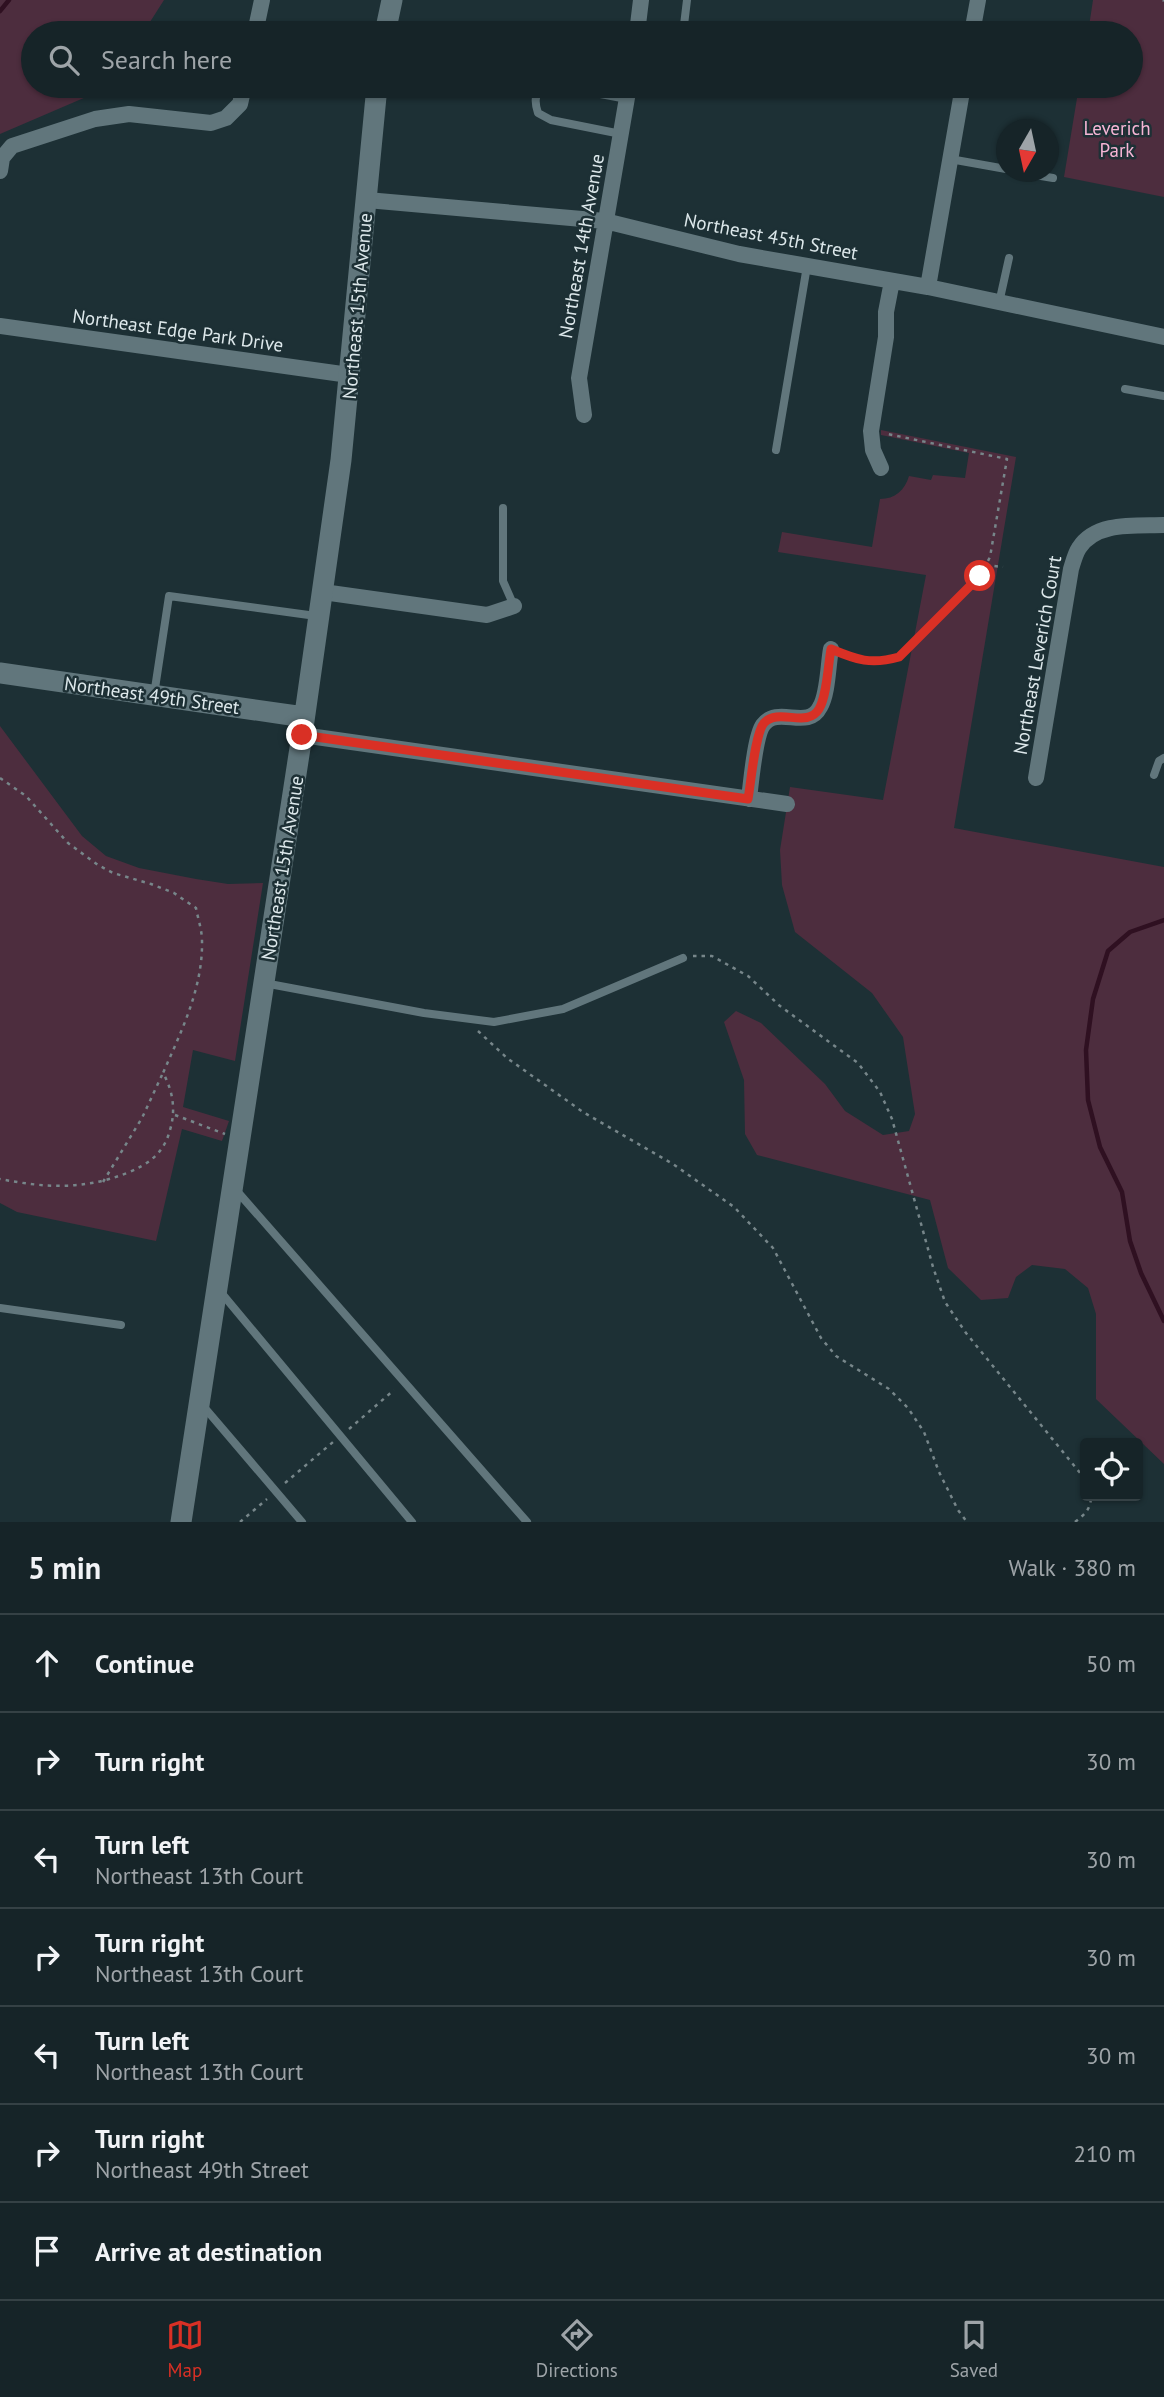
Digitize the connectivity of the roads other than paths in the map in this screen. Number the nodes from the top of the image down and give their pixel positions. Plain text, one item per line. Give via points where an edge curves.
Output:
1 (262, 0) edge
2 (392, 0) edge
3 (641, 0) edge
4 (687, 0) edge
5 (978, 0) edge
6 (258, 21) edge
7 (388, 21) edge
8 (638, 21) edge
9 (684, 21) edge
10 (974, 21) edge
11 (241, 98) edge
12 (376, 98) edge
13 (535, 98) edge
14 (627, 98) edge
15 (961, 98) edge
16 (622, 134) junction
17 (950, 159) junction
18 (996, 167) edge
19 (0, 170) edge
20 (367, 200) junction
21 (605, 221) junction
22 (1009, 258) dead end
23 (807, 266) junction
24 (892, 281) junction
25 (928, 288) junction
26 (999, 303) junction
27 (0, 326) edge
28 (1164, 337) edge
29 (349, 375) junction
30 (1125, 389) dead end
31 (1164, 396) edge
32 (584, 415) dead end
33 (776, 450) dead end
34 (881, 468) dead end
35 (503, 509) dead end
36 (1164, 525) edge
37 (323, 592) junction
38 (514, 606) joint
39 (319, 617) junction
40 (831, 649) road end
41 (0, 673) edge
42 (154, 695) junction
43 (303, 726) junction
44 (1164, 758) edge
45 (1154, 775) dead end
46 (1036, 778) dead end
47 (748, 799) junction
48 (788, 804) dead end
49 (683, 958) road end
50 (264, 983) junction
51 (233, 1186) junction
52 (217, 1288) junction
53 (0, 1308) edge
54 (121, 1325) dead end
55 (199, 1402) junction
56 (181, 1522) edge
57 (302, 1522) edge
58 (412, 1522) edge
59 (527, 1522) edge

1 - 6 street
2 - 7 street
3 - 8 street
4 - 9 lane
5 - 10 street
11 - 19 street via 226,118 211,123 129,114 95,119 12,146 2,158
12 - 20 street, Northeast 15th Avenue
13 - 16 lane via 538,113 551,120
14 - 16 street, Northeast 14th Avenue
15 - 17 street
16 - 21 street, Northeast 14th Avenue
17 - 18 lane
17 - 25 street
20 - 21 street, Northeast 45th Street
20 - 29 street, Northeast 15th Avenue
21 - 23 street, Northeast 45th Street
21 - 32 street, Northeast 14th Avenue via 579,378
22 - 26 lane
23 - 24 street, Northeast 45th Street
23 - 33 lane
24 - 25 street, Northeast 45th Street
24 - 34 street via 871,430
25 - 26 street, Northeast 45th Street
26 - 28 street, Northeast 45th Street
27 - 29 street, Northeast Edge Park Drive
29 - 37 street, Northeast 15th Avenue
30 - 31 lane
35 - 38 lane via 503,580
36 - 46 street, Northeast Leverich Court via 1099,530 1079,547 1071,569
37 - 38 street via 486,615
37 - 39 street, Northeast 15th Avenue
39 - 42 lane via 169,596
39 - 43 street, Northeast 15th Avenue
40 - 47 street via 816,713 803,719 776,716 761,728
41 - 42 street, Northeast 49th Street
42 - 43 street, Northeast 49th Street
43 - 47 street, Northeast 49th Street
43 - 50 street, Northeast 15th Avenue
44 - 45 lane
47 - 48 street, Northeast 49th Street
49 - 50 lane via 562,1009 494,1022
50 - 51 street, Northeast 15th Avenue
51 - 52 street, Northeast 15th Avenue
51 - 59 lane
52 - 55 street, Northeast 15th Avenue
52 - 58 lane
53 - 54 lane
55 - 56 street, Northeast 15th Avenue
55 - 57 lane

